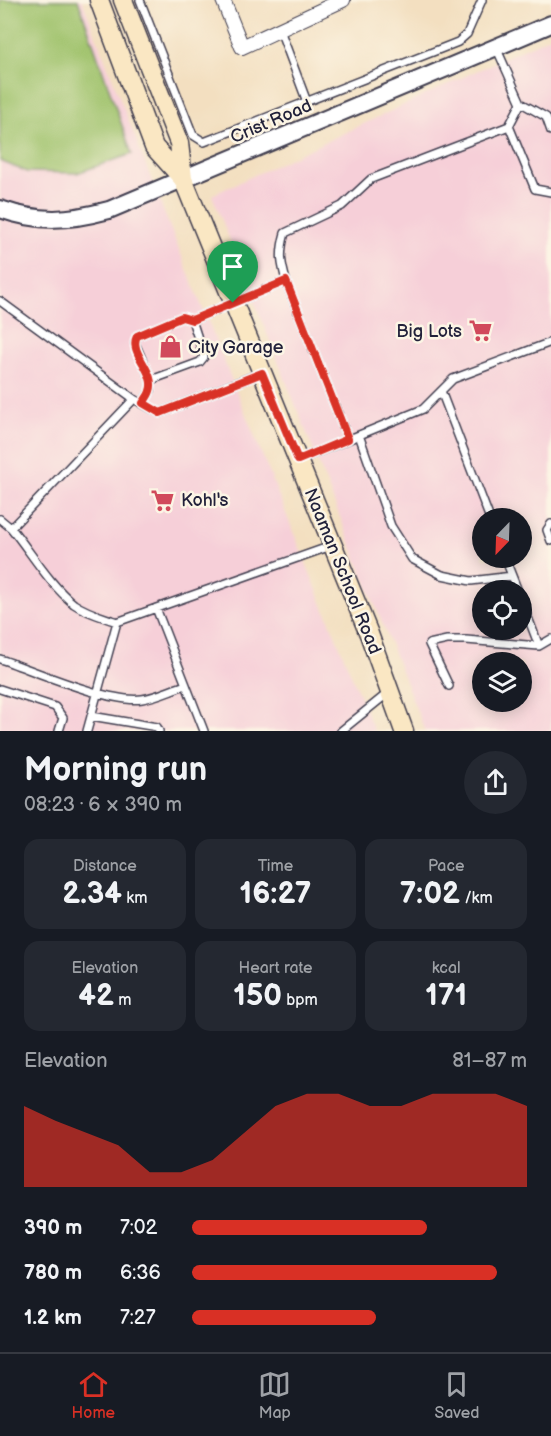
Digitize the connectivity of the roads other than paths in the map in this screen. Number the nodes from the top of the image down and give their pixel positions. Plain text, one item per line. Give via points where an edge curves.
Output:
1 (99, 0) edge
2 (123, 0) edge
3 (140, 0) edge
4 (223, 0) edge
5 (342, 0) edge
6 (482, 0) edge
7 (550, 26) edge
8 (280, 30) junction
9 (496, 47) junction
10 (307, 102) junction
11 (521, 103) junction
12 (509, 126) junction
13 (551, 131) edge
14 (183, 179) junction
15 (551, 192) edge
16 (0, 209) edge
17 (286, 281) junction
18 (0, 301) edge
19 (233, 303) junction
20 (192, 320) junction
21 (551, 342) edge
22 (262, 373) junction
23 (151, 380) junction
24 (441, 391) junction
25 (134, 399) junction
26 (143, 403) junction
27 (359, 435) junction
28 (348, 439) junction
29 (298, 460) junction
30 (486, 508) edge
31 (0, 519) edge
32 (551, 524) edge
33 (0, 528) edge
34 (11, 528) junction
35 (551, 541) edge
36 (333, 546) junction
37 (509, 568) edge
38 (512, 576) junction
39 (514, 580) edge
40 (156, 608) junction
41 (117, 622) junction
42 (532, 628) edge
43 (551, 639) edge
44 (539, 646) junction
45 (0, 659) edge
46 (186, 684) junction
47 (449, 686) dead end
48 (0, 689) edge
49 (390, 691) junction
50 (97, 693) junction
51 (91, 716) junction
52 (344, 730) edge
53 (59, 731) edge
54 (87, 731) edge
55 (159, 731) edge
56 (204, 731) edge
57 (404, 731) edge

1 - 14 main road, Naaman School Road via 154,147
2 - 14 main road, Naaman School Road via 179,143
3 - 10 lane via 193,135 200,141 208,142
4 - 8 street via 242,47
5 - 8 street
6 - 10 lane via 467,34 458,42
7 - 9 street, Crist Road
8 - 10 lane
9 - 11 lane
9 - 14 street, Crist Road
11 - 12 lane
11 - 13 lane via 546,117
12 - 15 lane via 535,189
12 - 17 lane via 371,179 342,206 285,233 280,250
14 - 16 street, Crist Road via 78,218 45,220
14 - 19 main road, Naaman School Road
17 - 19 lane
17 - 28 lane
18 - 25 lane
19 - 20 lane
19 - 22 main road, Naaman School Road
20 - 23 lane via 204,357
20 - 23 lane via 182,317 137,336 135,344
21 - 24 lane via 453,379
22 - 26 lane via 160,413
22 - 29 main road, Naaman School Road
23 - 26 lane via 151,390
24 - 27 lane via 423,409
24 - 30 lane
25 - 26 lane
25 - 34 lane
27 - 28 lane
27 - 38 lane via 391,526 412,559 442,575 471,581
28 - 29 lane
29 - 36 main road, Naaman School Road
31 - 34 lane
32 - 35 lane via 547,530
33 - 34 lane
34 - 41 lane via 74,603
36 - 40 lane
36 - 49 main road, Naaman School Road
37 - 38 lane
38 - 39 lane
40 - 41 lane
40 - 46 lane
41 - 50 lane
42 - 44 lane
43 - 44 lane
44 - 47 lane via 466,640 429,644
45 - 50 lane
46 - 50 lane via 142,699
46 - 56 lane
48 - 53 lane via 55,707 63,718
49 - 52 lane
49 - 57 main road, Naaman School Road
50 - 51 lane
51 - 54 lane
51 - 55 lane via 157,727

